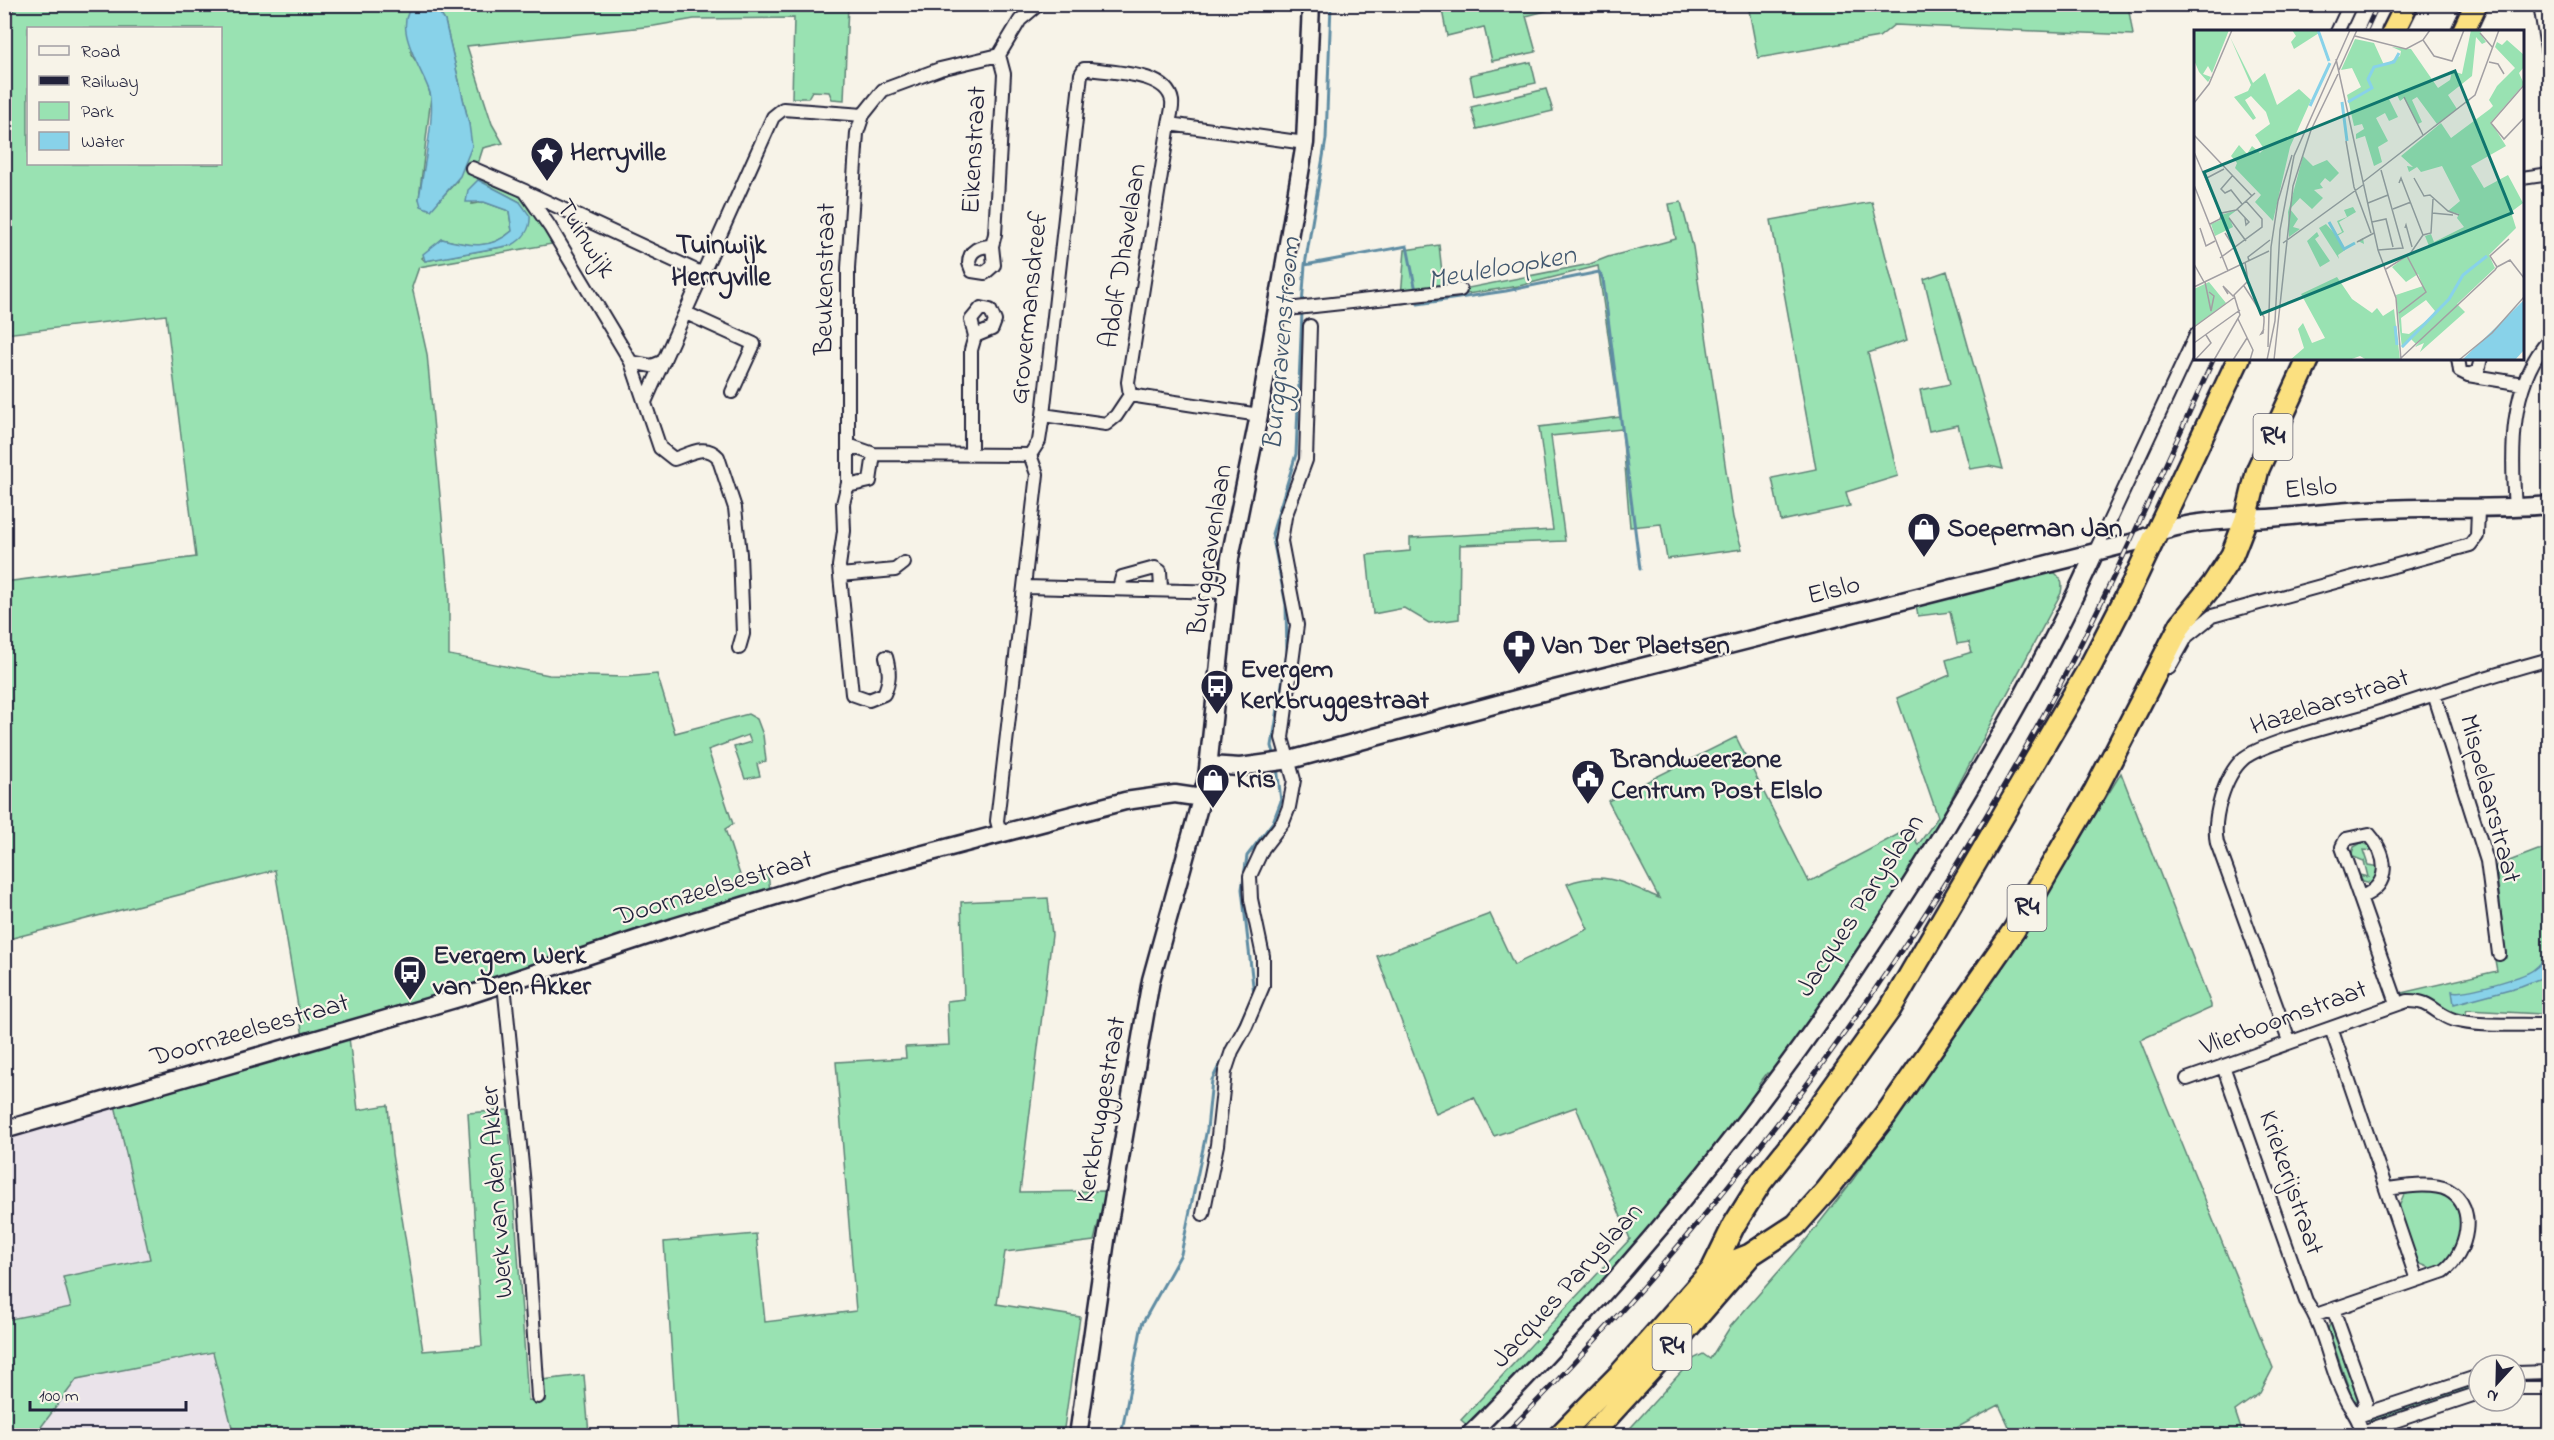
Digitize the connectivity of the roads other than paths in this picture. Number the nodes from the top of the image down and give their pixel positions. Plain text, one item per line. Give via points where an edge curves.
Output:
1 (1039, 4) edge
2 (1311, 4) edge
3 (2350, 4) edge
4 (2407, 4) edge
5 (2476, 4) edge
6 (2540, 4) edge
7 (2338, 30) edge
8 (2394, 30) edge
9 (2464, 30) edge
10 (999, 56) junction
11 (2550, 67) edge
12 (1121, 74) joint
13 (863, 115) junction
14 (1169, 124) junction
15 (1305, 143) junction
16 (472, 168) dead end
17 (2550, 174) edge
18 (2524, 178) edge
19 (525, 191) junction
20 (992, 246) dead end
21 (703, 274) junction
22 (1460, 290) dead end
23 (1278, 310) junction
24 (686, 313) junction
25 (1310, 326) dead end
26 (975, 336) dead end
27 (2194, 338) edge
28 (2550, 339) edge
29 (2238, 360) edge
30 (2308, 360) edge
31 (2458, 360) edge
32 (2481, 360) edge
33 (664, 361) junction
34 (632, 362) junction
35 (2468, 375) junction
36 (2523, 384) junction
37 (732, 392) dead end
38 (1130, 395) junction
39 (645, 402) junction
40 (1043, 415) junction
41 (1259, 415) junction
42 (848, 445) junction
43 (971, 453) junction
44 (874, 454) junction
45 (1030, 455) junction
46 (848, 483) junction
47 (2550, 505) edge
48 (2515, 508) junction
49 (2478, 510) junction
50 (2246, 519) junction
51 (2157, 530) junction
52 (2095, 552) junction
53 (904, 563) dead end
54 (840, 575) junction
55 (1025, 587) junction
56 (1119, 588) junction
57 (1161, 589) junction
58 (1226, 592) junction
59 (739, 648) dead end
60 (886, 657) dead end
61 (2550, 659) edge
62 (2169, 669) dead end
63 (2434, 694) junction
64 (1287, 761) junction
65 (1209, 765) junction
66 (1202, 798) junction
67 (1000, 832) junction
68 (2361, 897) junction
69 (2499, 954) dead end
70 (504, 984) junction
71 (2397, 1004) junction
72 (2550, 1023) edge
73 (2331, 1028) junction
74 (2289, 1041) junction
75 (2223, 1066) junction
76 (2187, 1079) dead end
77 (4, 1130) edge
78 (2386, 1189) junction
79 (1203, 1214) dead end
80 (1750, 1255) junction
81 (1712, 1270) junction
82 (2417, 1280) junction
83 (2333, 1309) junction
84 (2316, 1315) junction
85 (2527, 1372) edge
86 (2550, 1372) edge
87 (2467, 1380) edge
88 (2527, 1388) edge
89 (2550, 1388) edge
90 (538, 1397) dead end
91 (2467, 1397) edge
92 (2358, 1416) junction
93 (2363, 1434) edge
94 (1078, 1436) edge
95 (1468, 1436) edge
96 (1559, 1436) edge
97 (1590, 1436) edge

1 - 10 street via 1020,20
2 - 15 main road, Burggravenlaan
3 - 7 street
4 - 8 highway
5 - 9 highway
6 - 11 street
10 - 13 street, Beukenstraat via 940,69 883,90
10 - 20 street, Eikenstraat via 1004,74
12 - 14 street, Adolf Dhavelaan via 1154,79 1165,87 1172,101
12 - 40 street, Grovermansdreef via 1084,69 1081,74
13 - 21 street via 783,109 773,117
13 - 42 street, Beukenstraat via 852,178
14 - 15 street
14 - 38 street, Adolf Dhavelaan via 1128,382
15 - 23 main road, Burggravenlaan
16 - 19 street, Tuinwijk
17 - 18 street
19 - 21 street
19 - 34 street, Tuinwijk via 559,239
21 - 24 street
22 - 23 street
23 - 41 main road, Burggravenlaan
24 - 33 street
24 - 37 street via 754,344
25 - 64 street via 1306,460 1285,517 1281,541 1297,625 1282,733
26 - 43 street via 971,350
27 - 52 street, Jacques Paryslaan
28 - 36 street via 2529,366
29 - 51 highway, R4
30 - 50 highway, R4 via 2258,469
31 - 35 street via 2460,371
32 - 35 street via 2478,371
33 - 34 street via 652,366
33 - 39 street
34 - 39 street, Tuinwijk
35 - 36 street
36 - 48 street via 2512,458
38 - 40 street via 1106,424
38 - 41 street
39 - 59 street, Tuinwijk via 666,456 674,459 705,449 718,457 735,508 743,634
40 - 45 street, Grovermansdreef via 1039,441
41 - 58 main road, Burggravenlaan
42 - 44 street
42 - 46 street, Beukenstraat
43 - 44 street
43 - 45 street
44 - 46 street via 870,481
45 - 55 street via 1037,474
46 - 54 street, Beukenstraat via 843,504
47 - 48 main road, Elslo
48 - 49 main road, Elslo
49 - 50 main road, Elslo via 2387,508
49 - 62 street via 2477,536 2470,545 2212,616 2187,636
50 - 51 main road, Elslo
50 - 80 highway, R4 via 2232,555 2181,624 2095,790 2014,930 1885,1116 1827,1190 1796,1225
51 - 52 main road, Elslo via 2135,542
51 - 81 highway, R4 via 2091,665 1890,1009 1761,1182
52 - 64 main road, Elslo
52 - 95 main road, Jacques Paryslaan via 1984,765 1828,1012 1765,1098 1631,1262
53 - 54 street via 895,570
54 - 60 street, Beukenstraat via 852,694 868,700 884,694 890,669
55 - 56 street
55 - 67 street via 997,821
56 - 57 street
56 - 57 street via 1122,577 1155,568 1160,571
57 - 58 street
58 - 65 main road, Burggravenlaan
61 - 63 street, Hazelaarstraat
63 - 69 street, Mispelaarstraat via 2487,861
63 - 74 street, Hazelaarstraat via 2249,755 2225,788 2214,828 2217,843
64 - 65 main road, Elslo via 1227,768
64 - 79 street via 1294,780 1289,807 1250,876 1263,956 1263,986 1225,1072
65 - 66 main road, Burggravenlaan
66 - 67 main road, Doornzeelsestraat via 1157,794
66 - 94 main road, Kerkbruggestraat via 1151,981 1106,1240
67 - 70 main road, Doornzeelsestraat via 732,909
68 - 68 street, Vlierboomstraat via 2342,847 2346,839 2368,834 2379,846 2385,867 2378,886
68 - 71 street, Vlierboomstraat
70 - 77 main road, Doornzeelsestraat
70 - 90 street, Werk van den Akker via 524,1185
71 - 72 street, Vlierboomstraat via 2428,1003 2446,1017 2462,1021
71 - 73 street, Vlierboomstraat
73 - 74 street, Vlierboomstraat
73 - 78 street
74 - 75 street, Vlierboomstraat
75 - 76 street, Vlierboomstraat
75 - 84 street, Kriekerijstraat via 2306,1301
78 - 82 street
78 - 82 street via 2448,1190 2465,1214 2466,1236 2459,1256 2444,1271
80 - 81 highway, R4
80 - 97 highway, R4
81 - 96 highway, R4
82 - 83 street
83 - 84 street
83 - 92 street, Kriekerijstraat via 2366,1401
84 - 92 street, Kriekerijstraat via 2347,1402
85 - 86 street
87 - 92 street
88 - 89 street
91 - 93 street
92 - 93 street, Kriekerijstraat

